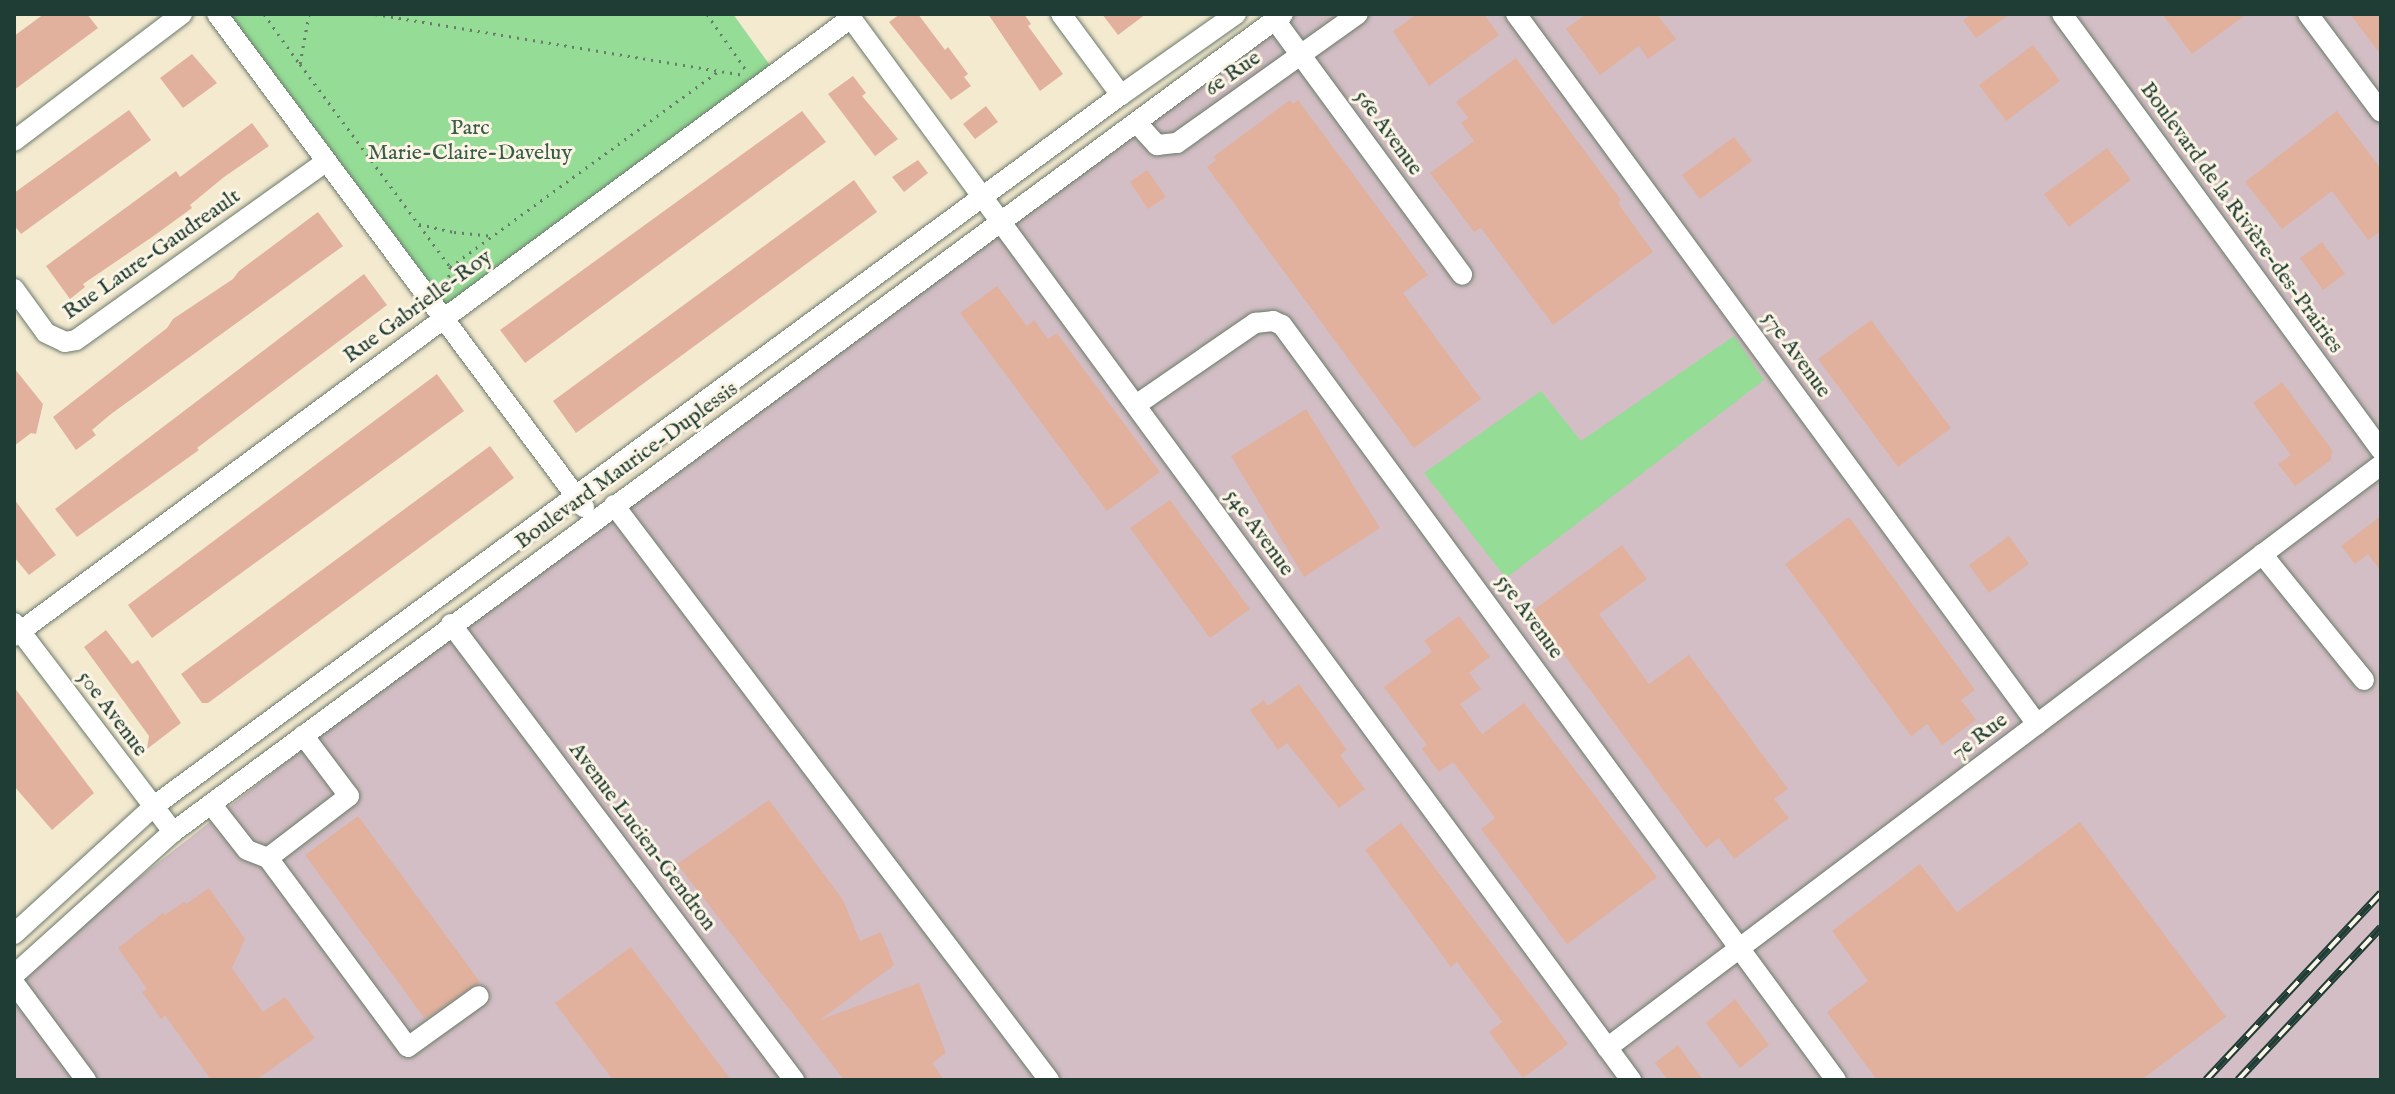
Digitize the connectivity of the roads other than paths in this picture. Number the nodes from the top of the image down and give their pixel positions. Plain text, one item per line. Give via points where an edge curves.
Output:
1 (182, 14) edge
2 (217, 14) edge
3 (1061, 14) edge
4 (1236, 14) edge
5 (1358, 14) edge
6 (1516, 14) edge
7 (2062, 14) edge
8 (2308, 14) edge
9 (850, 16) edge
10 (1279, 17) edge
11 (1301, 55) junction
12 (1121, 95) junction
13 (2381, 112) edge
14 (1137, 123) junction
15 (14, 141) edge
16 (326, 162) junction
17 (983, 197) junction
18 (1001, 221) junction
19 (1462, 275) dead end
20 (14, 289) edge
21 (443, 317) junction
22 (1136, 405) junction
23 (2381, 450) edge
24 (2381, 465) edge
25 (575, 496) junction
26 (614, 505) junction
27 (594, 520) junction
28 (2262, 554) junction
29 (451, 624) junction
30 (16, 630) edge
31 (2364, 680) dead end
32 (2037, 724) junction
33 (303, 735) junction
34 (211, 804) junction
35 (154, 806) junction
36 (173, 832) junction
37 (268, 858) junction
38 (14, 934) edge
39 (1741, 947) junction
40 (14, 975) edge
41 (14, 983) edge
42 (479, 996) dead end
43 (1607, 1048) junction
44 (86, 1080) edge
45 (794, 1080) edge
46 (1049, 1080) edge
47 (1631, 1080) edge
48 (1836, 1080) edge

1 - 15 street
2 - 16 street
3 - 12 street
4 - 12 street, Boulevard Maurice-Duplessis
5 - 11 street, 6e Rue
6 - 32 street, 57e Avenue
7 - 23 street, Boulevard de la Rivière-des-Prairies
8 - 13 street
9 - 17 street, 54e Avenue
9 - 21 street, Rue Gabrielle-Roy
10 - 11 street, 56e Avenue
10 - 14 street, Boulevard Maurice-Duplessis
11 - 14 street, 6e Rue via 1177,143 1157,145
11 - 19 street, 56e Avenue
12 - 17 street, Boulevard Maurice-Duplessis
14 - 18 street, Boulevard Maurice-Duplessis
16 - 20 street, Rue Laure-Gaudreault via 76,340 65,342 46,333
16 - 21 street
17 - 18 street, 54e Avenue
17 - 25 street, Boulevard Maurice-Duplessis
18 - 22 street, 54e Avenue
18 - 26 street, Boulevard Maurice-Duplessis
21 - 25 street
21 - 30 street, Rue Gabrielle-Roy
22 - 39 street, 55e Avenue via 1255,323 1282,325
22 - 43 street, 54e Avenue
24 - 28 street, 7e Rue
25 - 27 street
25 - 35 street, Boulevard Maurice-Duplessis
26 - 27 street, Boulevard Maurice-Duplessis
26 - 46 street
27 - 29 street, Boulevard Maurice-Duplessis
28 - 31 street
28 - 32 street, 7e Rue
29 - 33 street, Boulevard Maurice-Duplessis
29 - 45 street, Avenue Lucien-Gendron
30 - 35 street, 50e Avenue
32 - 39 street, 7e Rue
33 - 34 street, Boulevard Maurice-Duplessis
33 - 37 street via 349,796
34 - 36 street, Boulevard Maurice-Duplessis
34 - 37 street via 247,850
35 - 36 street, 50e Avenue
35 - 38 street, Boulevard Maurice-Duplessis
36 - 40 street, Boulevard Maurice-Duplessis
37 - 42 street via 408,1047
39 - 43 street, 7e Rue
39 - 48 street, 55e Avenue
41 - 44 street
43 - 47 street, 54e Avenue

